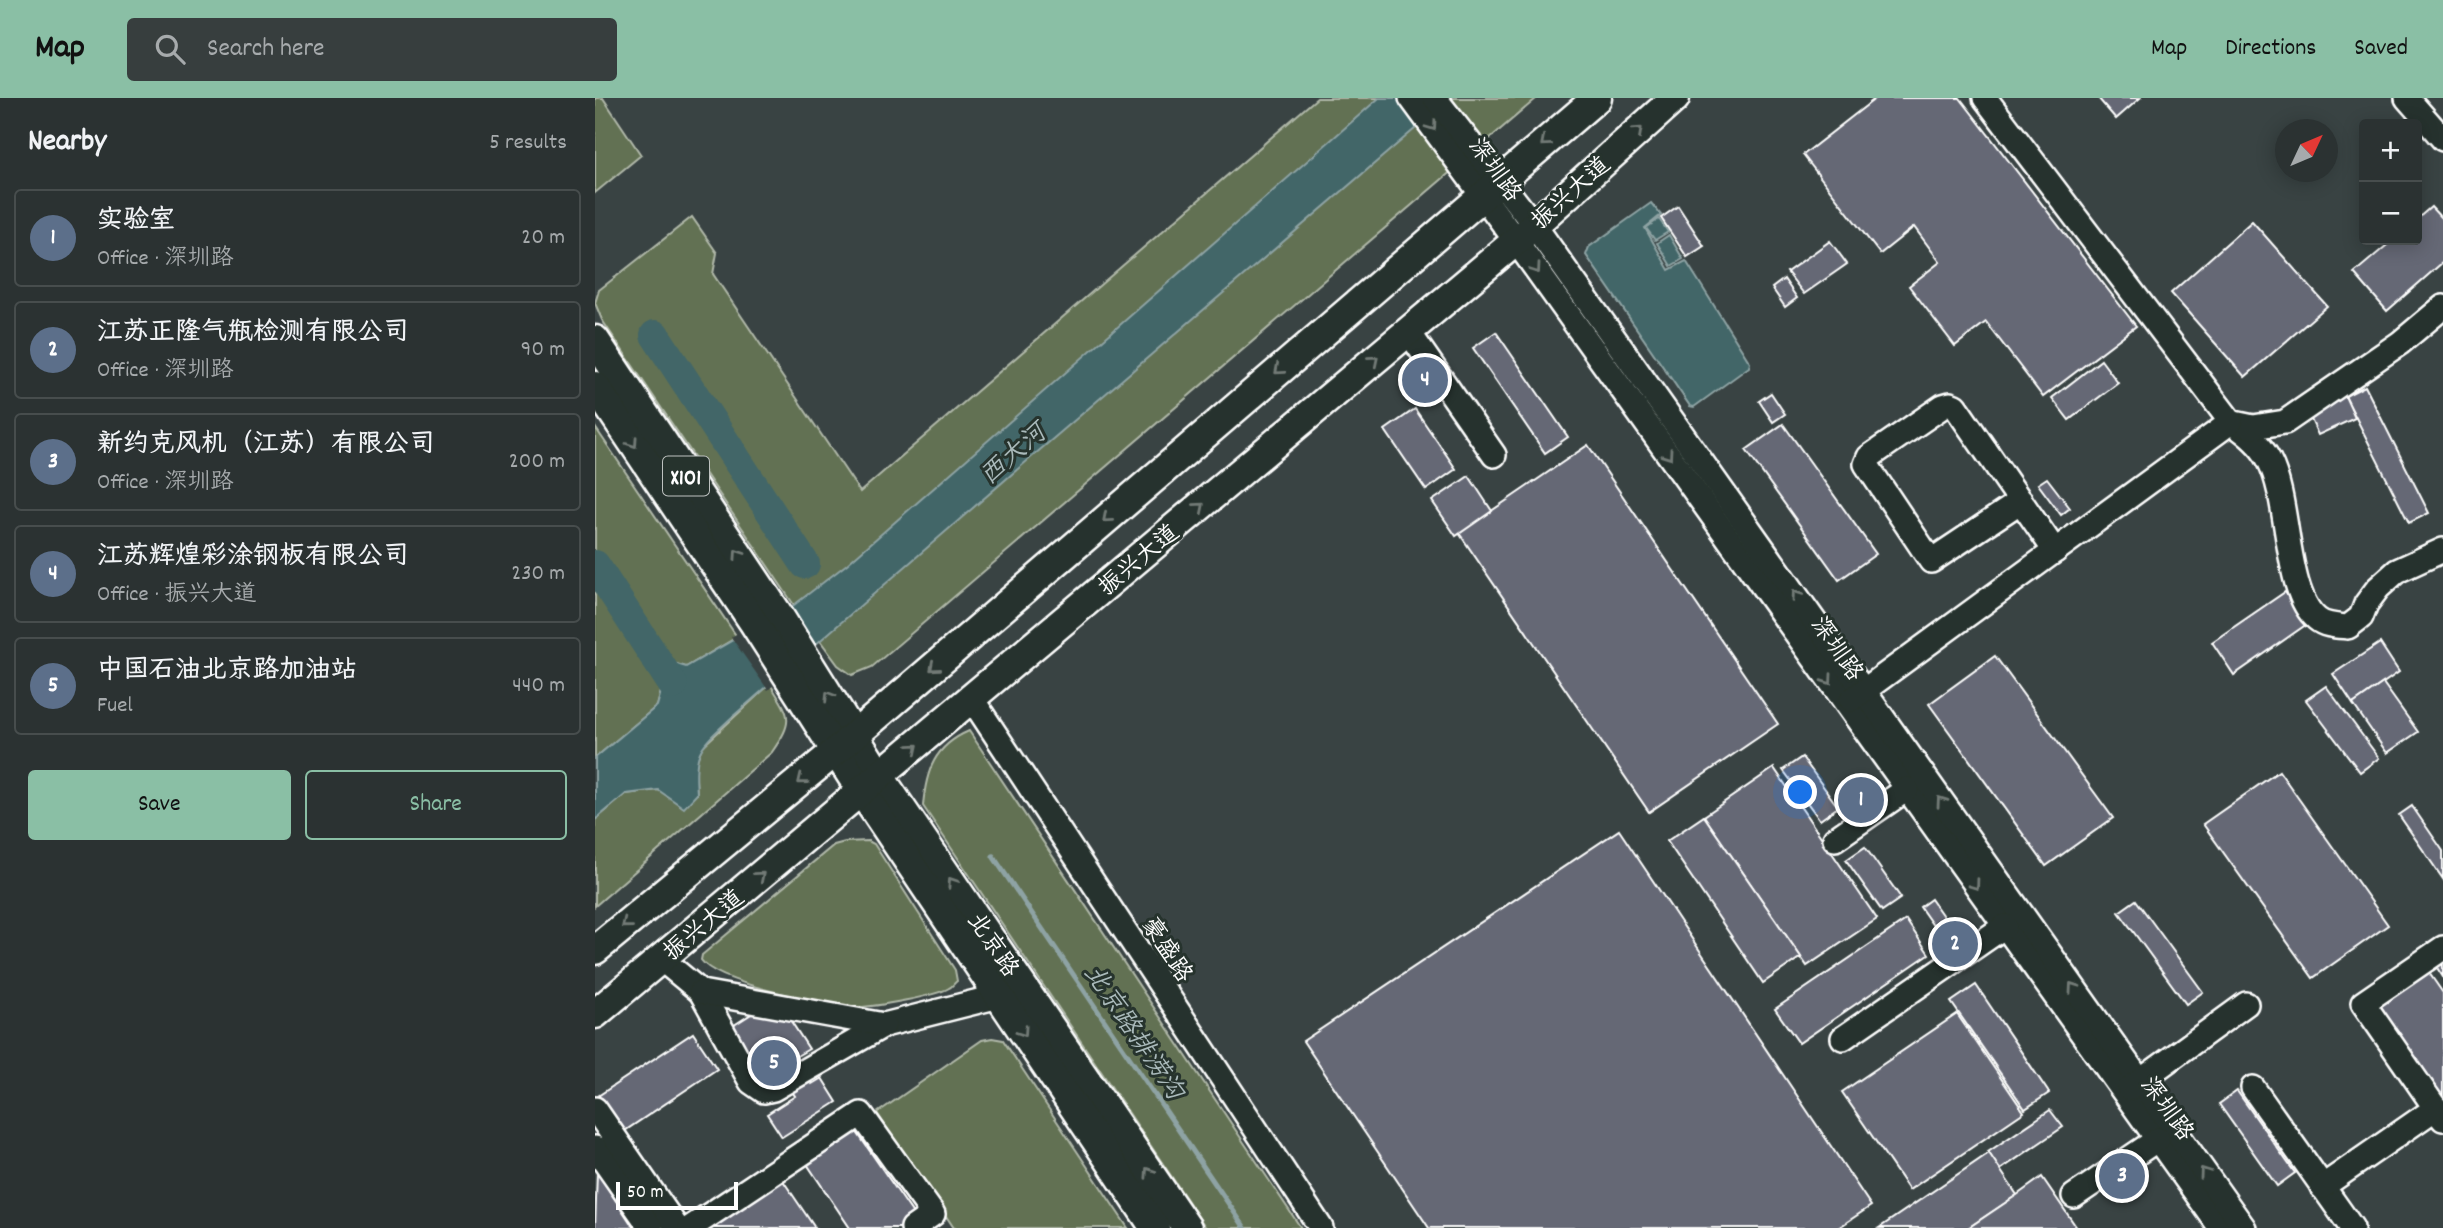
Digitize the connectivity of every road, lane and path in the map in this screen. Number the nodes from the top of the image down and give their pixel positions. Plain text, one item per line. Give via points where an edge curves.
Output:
1 (1411, 98) edge
2 (1435, 98) edge
3 (1597, 98) edge
4 (1675, 98) edge
5 (1985, 98) edge
6 (2407, 98) edge
7 (2443, 139) edge
8 (1461, 148) junction
9 (1491, 188) junction
10 (1525, 233) junction
11 (2443, 307) edge
12 (1408, 331) junction
13 (595, 340) edge
14 (595, 386) edge
15 (2231, 422) junction
16 (1494, 455) dead end
17 (2021, 501) junction
18 (2443, 550) edge
19 (2055, 551) junction
20 (765, 617) junction
21 (1854, 697) junction
22 (972, 699) junction
23 (845, 743) junction
24 (871, 785) junction
25 (1906, 789) junction
26 (1835, 839) dead end
27 (2005, 926) junction
28 (2443, 948) edge
29 (595, 950) edge
30 (661, 959) junction
31 (701, 992) junction
32 (999, 996) junction
33 (2246, 1004) dead end
34 (595, 1014) edge
35 (884, 1025) junction
36 (1843, 1038) dead end
37 (2132, 1087) junction
38 (2253, 1088) dead end
39 (595, 1109) edge
40 (2439, 1113) edge
41 (2158, 1139) junction
42 (598, 1157) edge
43 (2322, 1186) junction
44 (2074, 1196) dead end
45 (651, 1228) edge
46 (677, 1228) edge
47 (690, 1228) edge
48 (913, 1228) edge
49 (1155, 1228) edge
50 (1187, 1228) edge
51 (1321, 1228) edge
52 (2221, 1228) edge
53 (2243, 1228) edge
54 (2352, 1228) edge

1 -> 8 street, 深圳路
2 - 8 street, 深圳路
3 -> 9 main road, 振兴大道
10 -> 4 main road, 振兴大道
5 - 15 street
6 - 7 street
8 - 9 street, 深圳路
9 - 10 street, 深圳路
9 -> 23 main road, 振兴大道
10 - 12 main road, 振兴大道
10 - 21 street, 深圳路
11 - 15 street via 2400,343 2285,422 2253,427
12 - 16 street
22 -> 12 main road, 振兴大道
20 -> 13 main road, X101
14 -> 20 main road, X101
15 - 18 street via 2258,443 2269,460 2282,503 2295,580 2306,607 2318,621 2348,627 2397,571
15 - 19 street
17 - 17 street via 1950,404 1869,457 1866,464 1931,561
17 - 19 street
19 - 21 street
20 - 23 main road, 北京路
21 - 25 street, 深圳路
37 -> 21 street, 深圳路
24 -> 22 main road, 振兴大道
22 - 51 street, 豪盛路
23 - 24 main road, 北京路
23 -> 29 main road, 振兴大道
30 -> 24 main road, 振兴大道
24 - 32 main road, 北京路
50 -> 24 main road, 北京路
25 - 26 street
25 -> 27 street, 深圳路
27 - 36 street
27 - 37 street, 深圳路
28 - 40 street via 2363,1003
30 - 31 street
30 - 34 main road, 振兴大道
31 - 35 street
31 - 35 street via 751,1083 764,1091
32 - 35 street
32 -> 49 main road, 北京路
33 - 37 street
37 - 41 street, 深圳路
53 -> 37 street, 深圳路
38 - 43 street
39 - 46 street
40 - 43 street
41 - 44 street
41 - 52 street, 深圳路
42 - 45 street
43 - 54 street
47 - 48 street via 861,1114 933,1214

